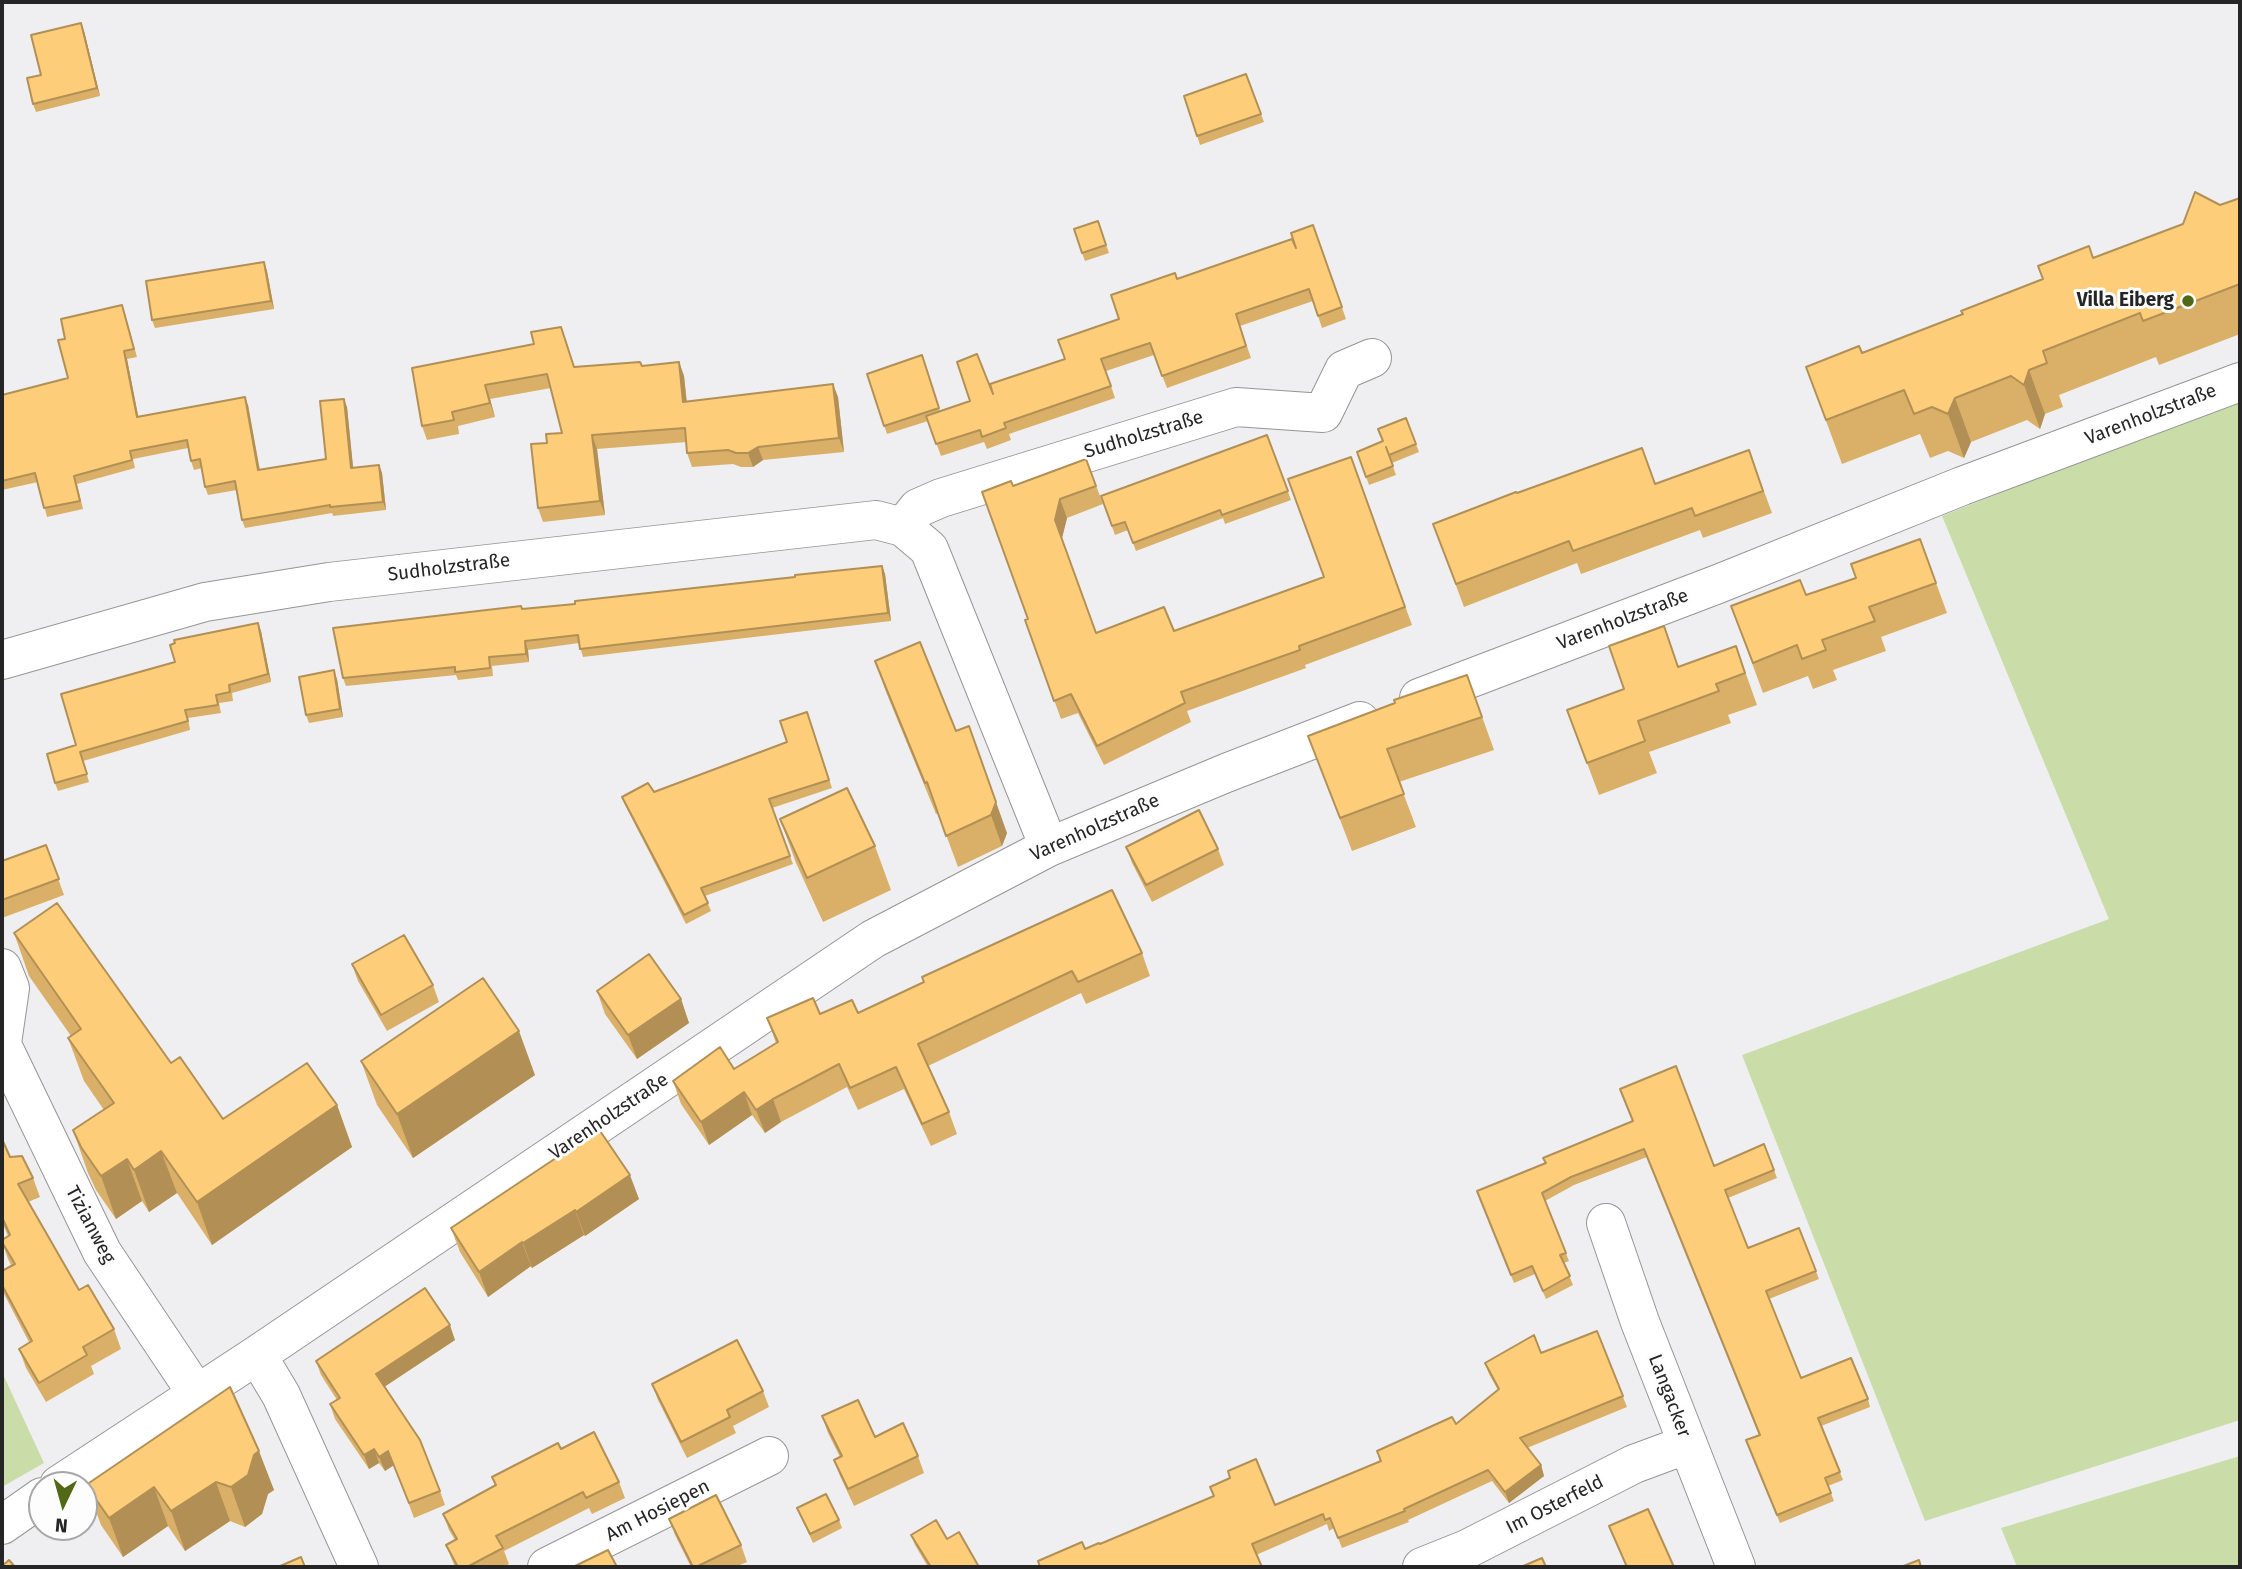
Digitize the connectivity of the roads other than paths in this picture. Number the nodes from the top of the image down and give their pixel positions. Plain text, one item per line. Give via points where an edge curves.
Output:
1 (1372, 358) dead end
2 (2240, 382) edge
3 (903, 527) junction
4 (2, 660) edge
5 (1049, 847) junction
6 (2, 968) edge
7 (2, 1044) edge
8 (1606, 1223) dead end
9 (257, 1355) junction
10 (197, 1394) junction
11 (1688, 1444) junction
12 (769, 1456) dead end
13 (80, 1471) edge
14 (28, 1507) edge
15 (2, 1525) edge
16 (359, 1567) edge
17 (547, 1567) edge
18 (1422, 1567) edge
19 (1736, 1567) edge

1 - 3 street, Sudholzstraße via 1344,370 1323,413 1236,407 941,498 918,508
2 - 5 street, Varenholzstraße via 1226,772
3 - 4 street, Sudholzstraße via 876,520 330,582 205,602
3 - 5 street via 929,549
5 - 9 street, Varenholzstraße via 881,935 827,969
6 - 7 street, Tizianweg via 10,988
7 - 10 street, Tizianweg via 102,1252
8 - 11 street, Langacker
9 - 10 street, Varenholzstraße
9 - 16 street via 281,1395
10 - 13 street, Varenholzstraße
11 - 18 street, Im Osterfeld via 1634,1464 1492,1537
11 - 19 street, Langacker
12 - 17 street, Am Hosiepen
14 - 15 street

